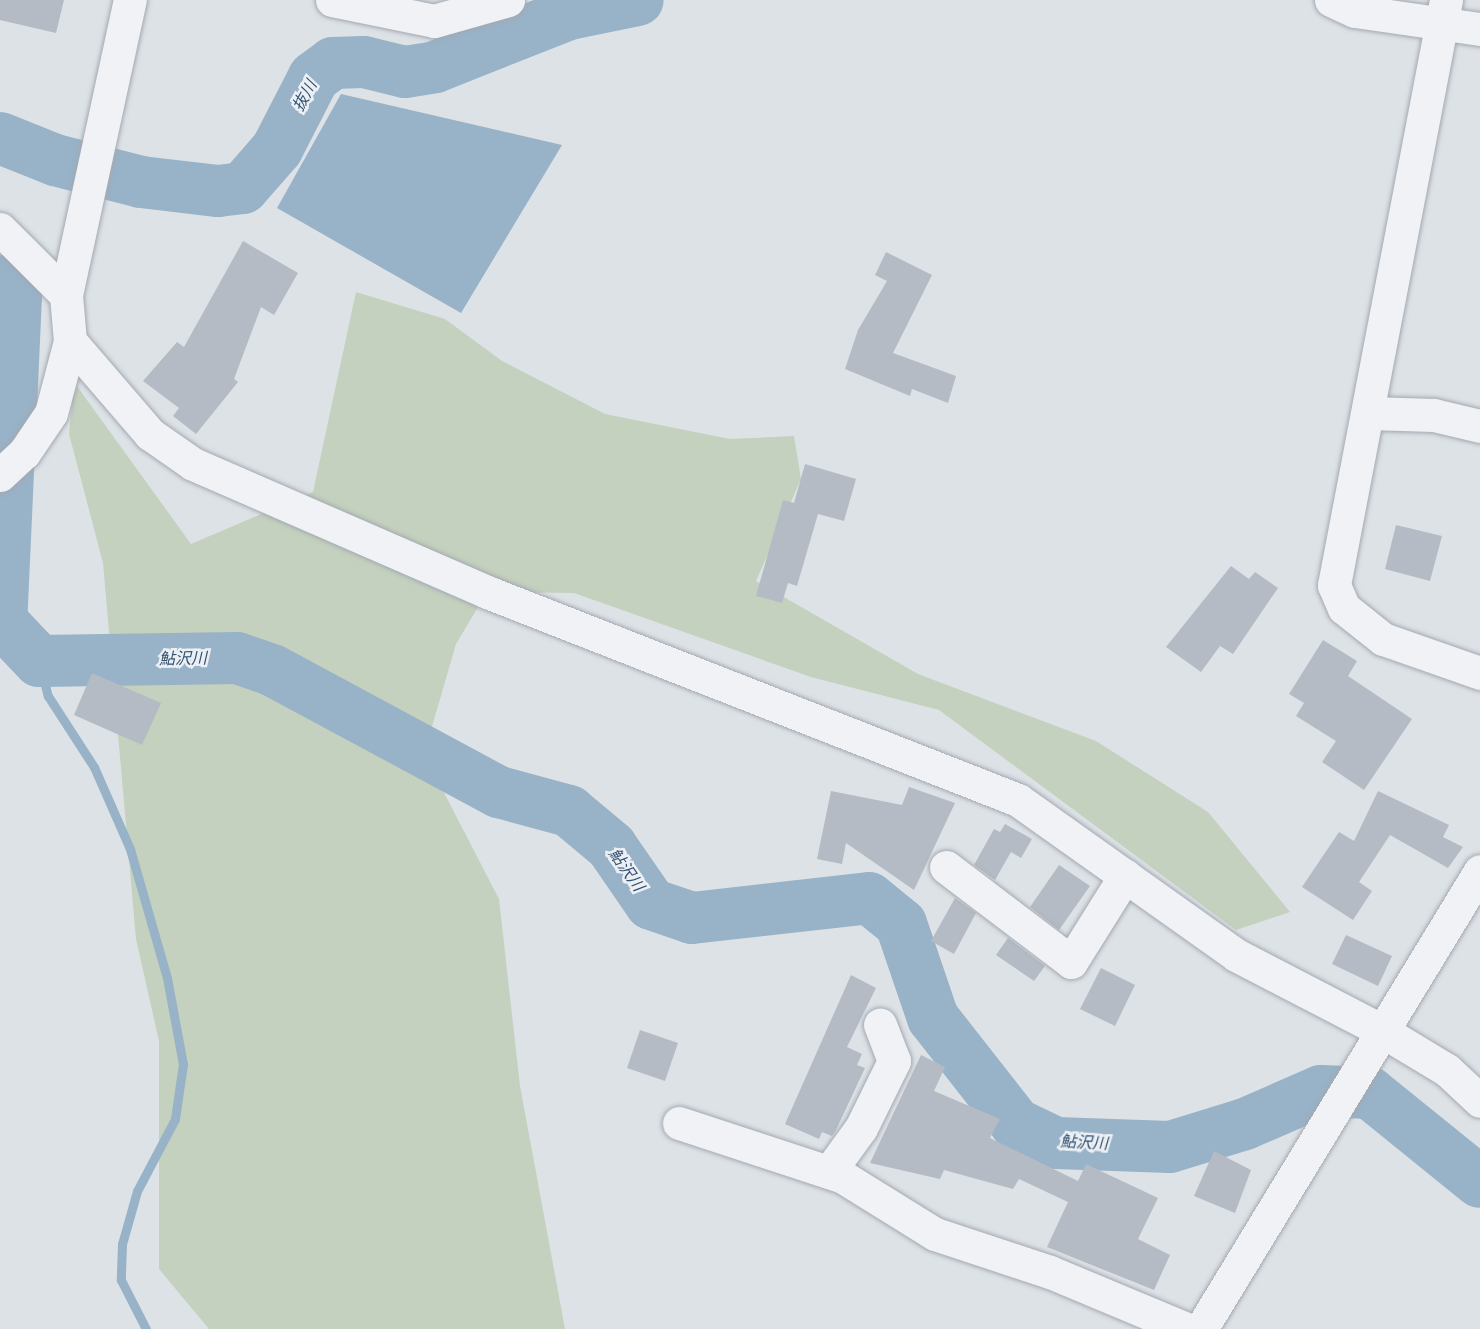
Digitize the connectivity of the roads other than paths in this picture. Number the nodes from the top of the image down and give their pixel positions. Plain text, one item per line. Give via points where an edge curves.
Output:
1 (130, 0) edge
2 (332, 0) edge
3 (508, 0) edge
4 (1331, 0) edge
5 (1446, 12) edge
6 (1480, 29) edge
7 (0, 229) edge
8 (66, 295) junction
9 (70, 341) junction
10 (1369, 413) junction
11 (1480, 426) edge
12 (0, 475) edge
13 (1480, 673) edge
14 (946, 867) dead end
15 (1480, 871) edge
16 (1125, 876) junction
17 (880, 1025) dead end
18 (1379, 1029) junction
19 (1480, 1101) edge
20 (680, 1123) dead end
21 (829, 1172) junction
22 (1186, 1329) edge
23 (1201, 1329) edge

1 - 8 street
2 - 3 street via 434,21
4 - 5 street via 1355,11
5 - 6 street
5 - 10 street
7 - 8 street
8 - 9 street
9 - 12 street via 51,413 24,453
9 - 16 street via 150,434 193,464 487,592 1018,800
10 - 11 street via 1434,415
10 - 13 street via 1334,585 1344,608 1383,639
14 - 16 street via 1071,962
15 - 18 street
16 - 18 street via 1236,955
17 - 21 street via 894,1061 861,1128
18 - 19 street via 1447,1070
18 - 23 street
20 - 21 street
21 - 22 street via 935,1234 1050,1272

